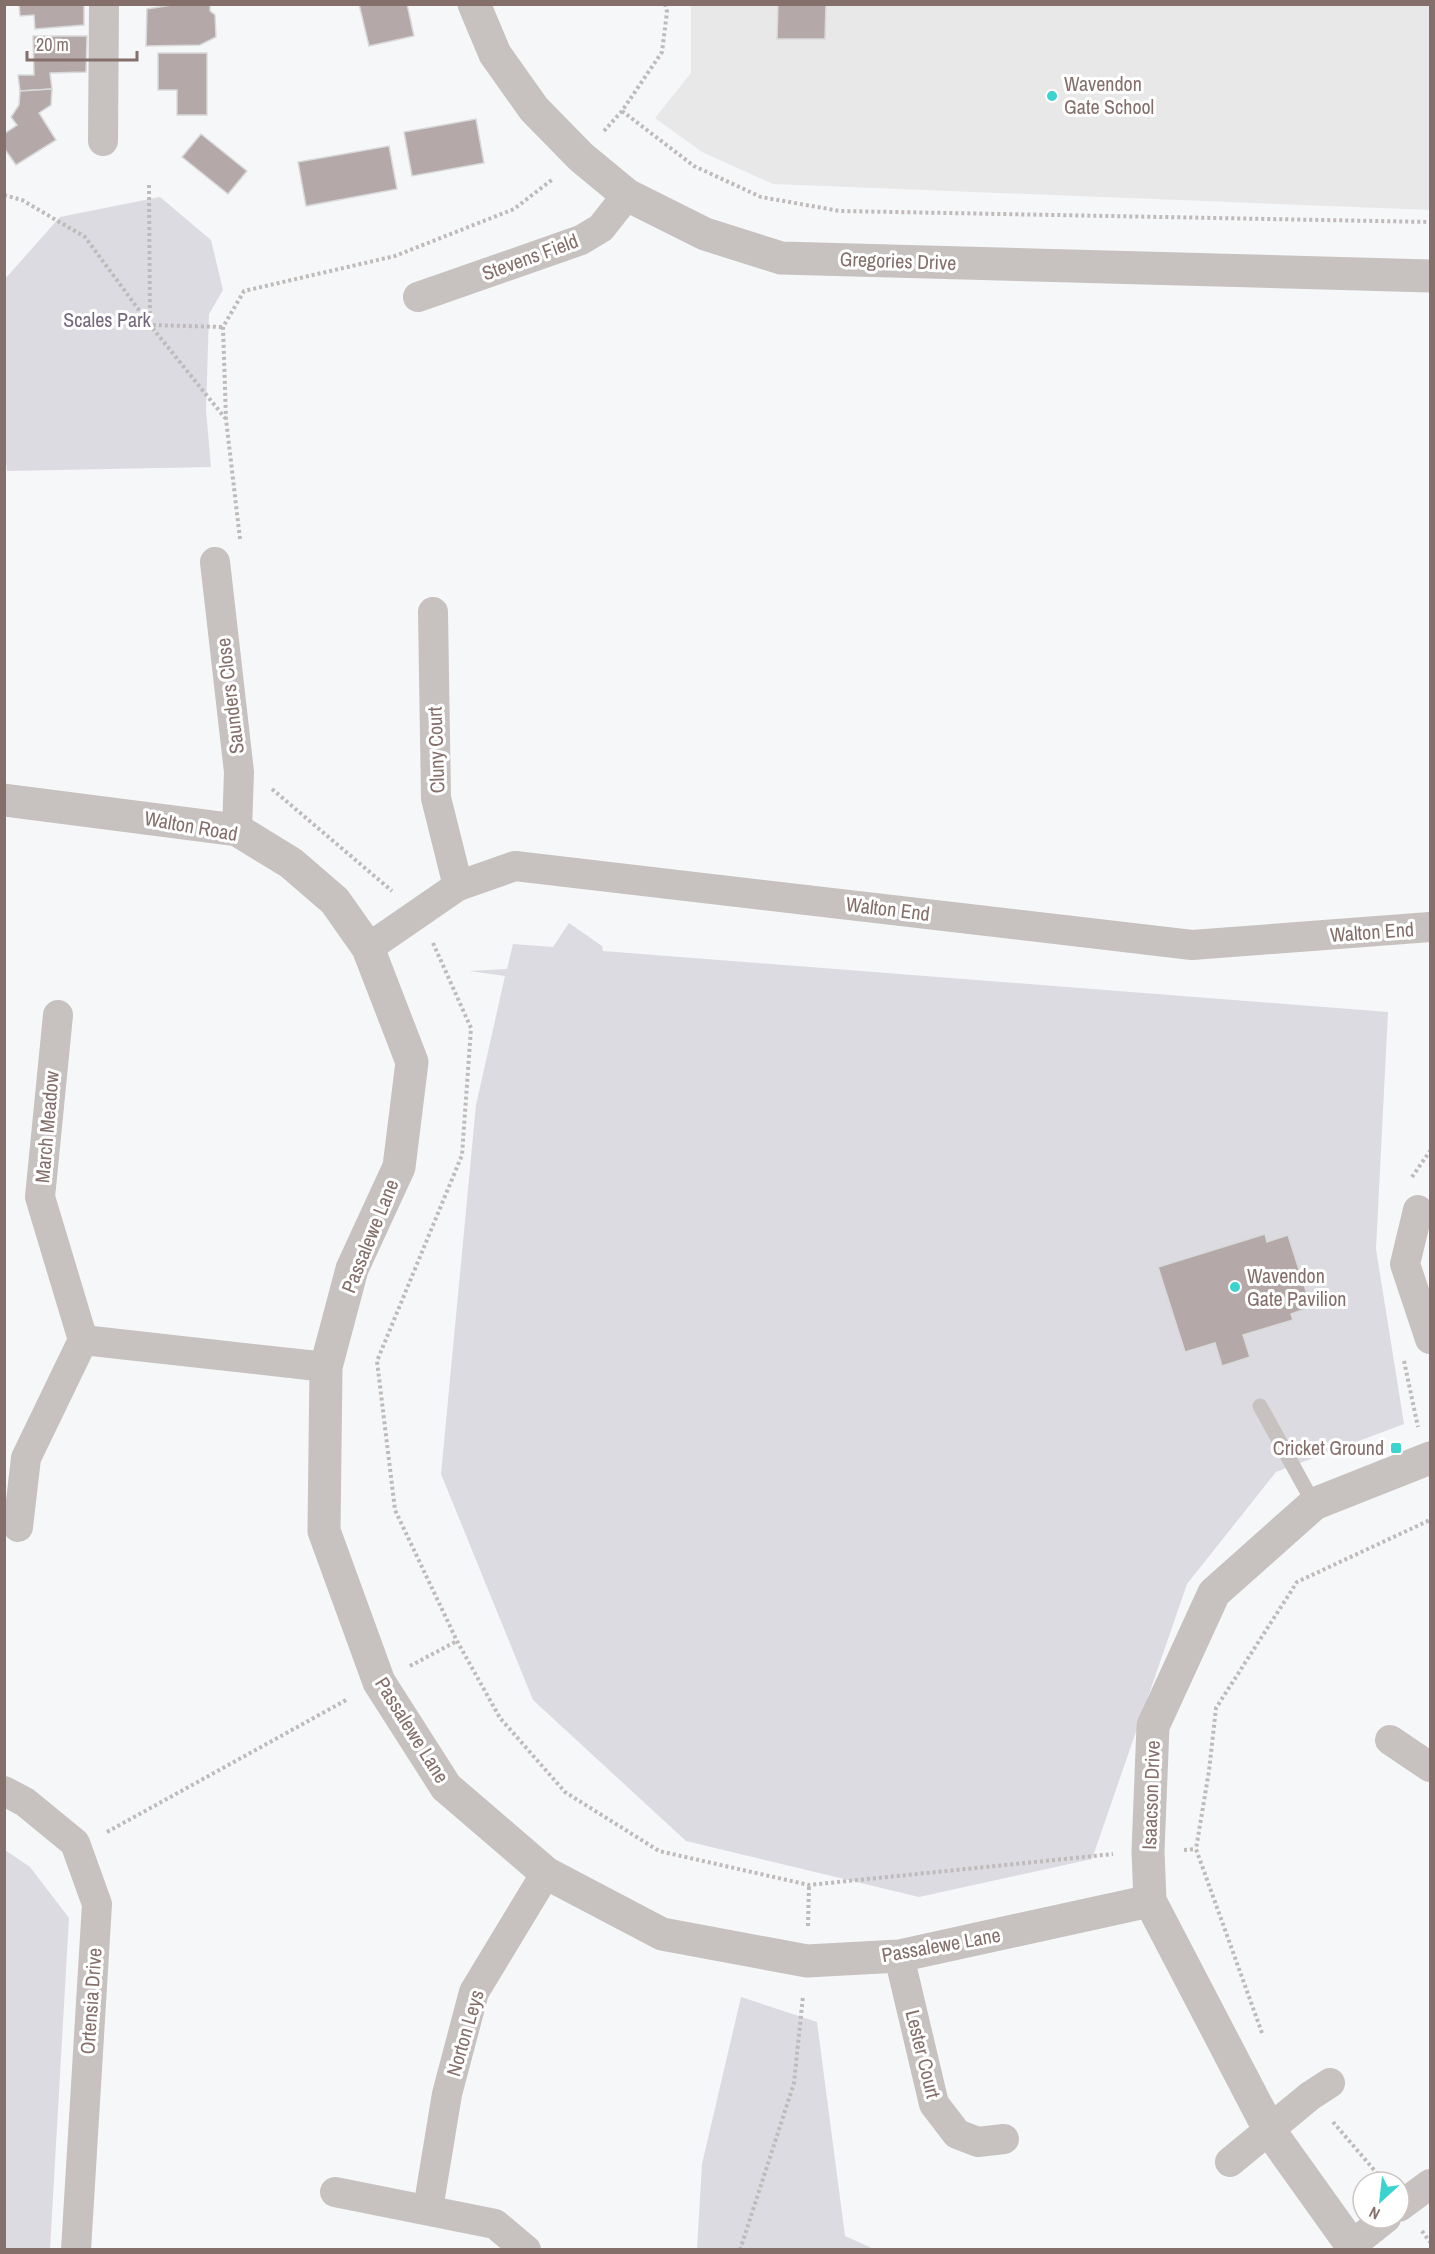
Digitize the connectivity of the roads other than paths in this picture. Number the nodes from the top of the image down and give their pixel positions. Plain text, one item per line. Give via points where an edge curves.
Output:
1 (104, 4) edge
2 (474, 4) edge
3 (103, 141) dead end
4 (627, 195) junction
5 (1431, 276) edge
6 (418, 297) dead end
7 (228, 555) road end
8 (433, 612) dead end
9 (4, 800) edge
10 (237, 830) junction
11 (458, 886) junction
12 (1431, 927) edge
13 (368, 948) junction
14 (57, 1016) dead end
15 (1418, 1210) dead end
16 (83, 1340) junction
17 (1431, 1340) edge
18 (326, 1367) junction
19 (1260, 1406) dead end
20 (1431, 1458) edge
21 (1314, 1504) junction
22 (18, 1527) dead end
23 (1390, 1740) dead end
24 (1427, 1758) edge
25 (4, 1791) edge
26 (546, 1873) junction
27 (1149, 1902) junction
28 (899, 1956) junction
29 (1320, 2089) road end
30 (1270, 2131) junction
31 (1004, 2139) dead end
32 (1230, 2162) dead end
33 (1431, 2184) edge
34 (334, 2192) dead end
35 (1411, 2198) edge
36 (428, 2209) junction
37 (1372, 2230) edge
38 (1353, 2247) edge
39 (76, 2250) edge
40 (526, 2250) edge

1 - 3 street
2 - 4 street, Gregories Drive via 495,54 534,109 581,157
4 - 5 street, Gregories Drive via 705,234 781,258
4 - 6 street, Stevens Field via 602,228 581,240
7 - 10 street, Saunders Close via 239,772
8 - 11 street, Cluny Court via 436,798
9 - 10 street, Walton Road
10 - 13 street, Walton Road via 291,863 335,901
11 - 12 street, Walton End via 515,866 1192,945
11 - 13 street, Walton End
13 - 18 street, Passalewe Lane via 412,1062 399,1167 352,1269
14 - 16 street, March Meadow via 40,1197
15 - 17 street via 1405,1264
16 - 18 street
16 - 22 street via 26,1458
18 - 26 street, Passalewe Lane via 324,1531 379,1682 446,1787
19 - 21 lane
20 - 21 street, Isaacson Drive
21 - 27 street, Isaacson Drive via 1215,1593 1154,1726
23 - 24 street
25 - 39 street, Ortensia Drive via 25,1802 75,1844 97,1904
26 - 28 street, Passalewe Lane via 662,1934 807,1961
26 - 36 street, Norton Leys via 474,1992 447,2094
27 - 28 street, Passalewe Lane
27 - 30 street, Isaacson Drive
28 - 31 street, Lester Court via 934,2104 957,2134 978,2142
29 - 30 street
30 - 32 street
30 - 38 street, Isaacson Drive
33 - 35 street
34 - 36 street
36 - 40 street via 495,2224
37 - 38 street

